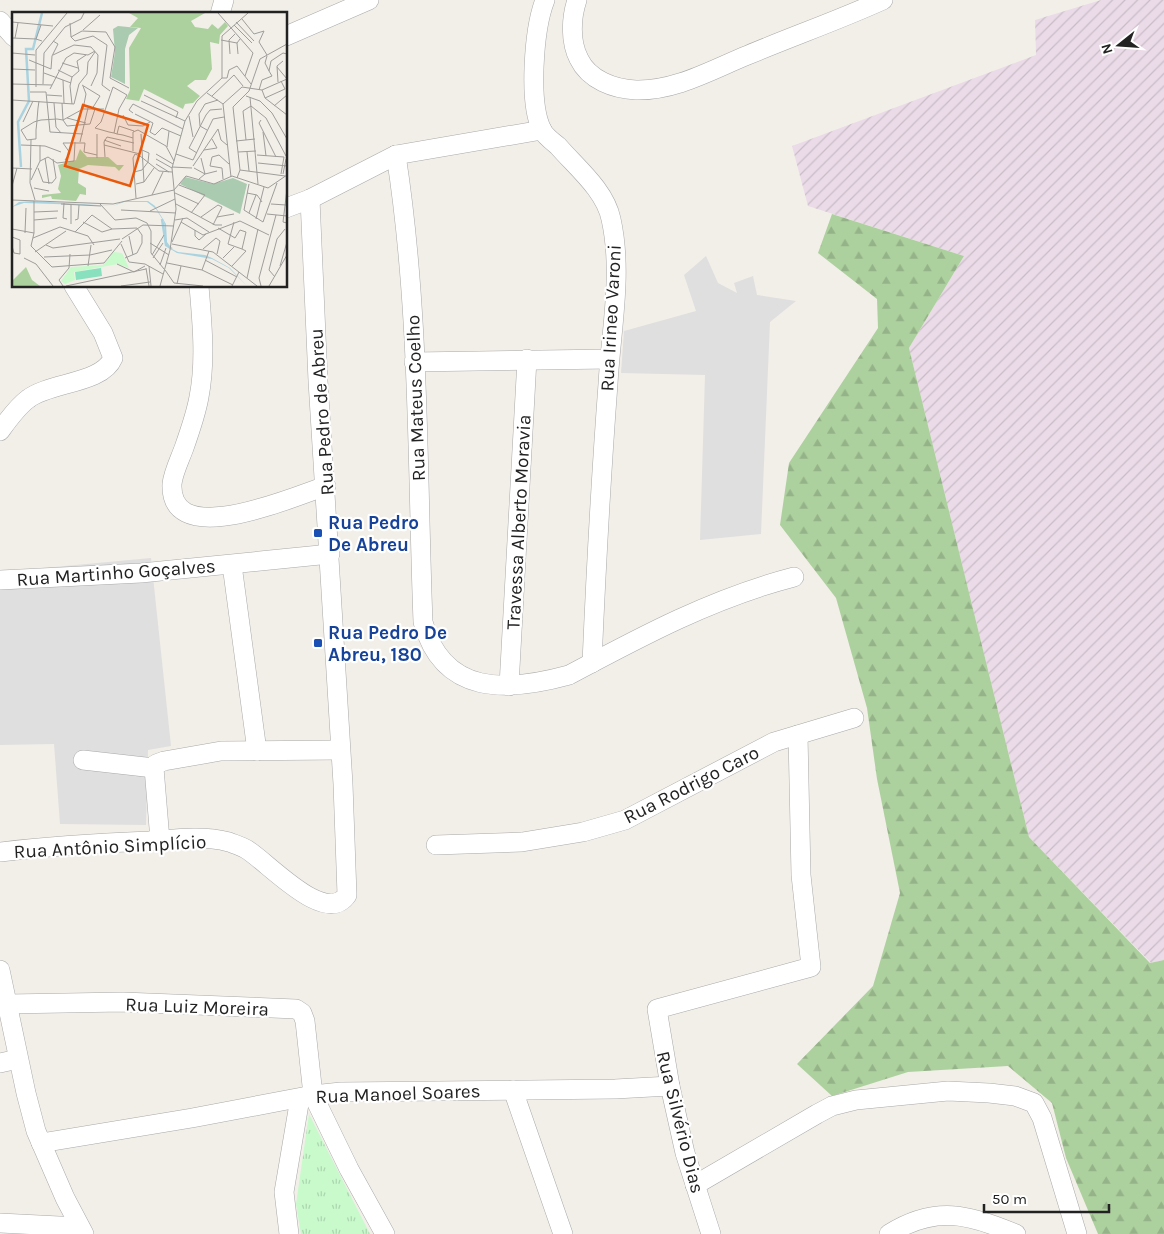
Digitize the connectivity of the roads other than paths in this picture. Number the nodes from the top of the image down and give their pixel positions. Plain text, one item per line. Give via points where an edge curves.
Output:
1 (369, 0) edge
2 (545, 0) edge
3 (577, 0) edge
4 (883, 0) edge
5 (0, 21) edge
6 (12, 35) edge
7 (288, 35) edge
8 (542, 130) junction
9 (396, 155) junction
10 (310, 199) junction
11 (288, 207) edge
12 (75, 288) edge
13 (199, 288) edge
14 (527, 359) junction
15 (610, 359) junction
16 (414, 362) junction
17 (0, 431) edge
18 (326, 486) junction
19 (330, 554) junction
20 (232, 564) junction
21 (794, 577) dead end
22 (0, 580) edge
23 (592, 663) junction
24 (509, 686) junction
25 (854, 718) dead end
26 (798, 735) junction
27 (340, 750) junction
28 (256, 751) junction
29 (84, 760) dead end
30 (154, 768) junction
31 (160, 840) junction
32 (436, 845) dead end
33 (0, 852) edge
34 (347, 895) joint
35 (0, 970) edge
36 (8, 1004) junction
37 (9, 1061) edge
38 (670, 1086) junction
39 (513, 1090) junction
40 (306, 1096) junction
41 (41, 1143) junction
42 (696, 1185) junction
43 (0, 1223) edge
44 (81, 1231) edge
45 (289, 1234) edge
46 (385, 1234) edge
47 (563, 1234) edge
48 (711, 1234) edge
49 (889, 1234) edge
50 (1016, 1234) edge
51 (1077, 1234) edge

1 - 7 street
2 - 8 street via 537,31 534,63 535,96
3 - 4 street via 572,31 582,66 594,79 636,90 683,82
5 - 6 street
8 - 9 street
8 - 15 street, Rua Irineo Varoni via 584,174 602,198 610,216 615,239 616,274
9 - 10 street
9 - 16 street, Rua Mateus Coelho via 408,242
10 - 11 street
10 - 18 street, Rua Pedro de Abreu
12 - 17 street via 108,344 113,358 110,364 91,375 28,399
13 - 18 street via 202,355 199,396 192,428 172,483 176,503 192,516 218,518
14 - 15 street
14 - 16 street
14 - 24 street, Travessa Alberto Moravia
15 - 23 street, Rua Irineo Varoni
16 - 24 street, Rua Mateus Coelho via 423,622 428,641 450,670 471,681
18 - 19 street, Rua Pedro de Abreu
19 - 20 street, Rua Martinho Goçalves
19 - 27 street, Rua Pedro de Abreu
20 - 22 street, Rua Martinho Goçalves via 141,574
20 - 28 street
21 - 23 street via 702,607
23 - 24 street via 555,679
25 - 26 street, Rua Rodrigo Caro
26 - 32 street, Rua Rodrigo Caro via 750,753 675,796 624,820 540,840
26 - 38 street, Rua Silvério Dias via 801,874 811,967 657,1009
27 - 28 street
27 - 34 street, Rua Pedro de Abreu
28 - 30 street via 190,755 160,762
29 - 30 street
30 - 31 street
31 - 33 street, Rua Antônio Simplício
31 - 34 street, Rua Antônio Simplício via 204,838 228,842 247,849 312,898 329,905 343,901
35 - 36 street
36 - 37 street
36 - 40 street, Rua Luiz Moreira via 123,1002 296,1010 306,1021
37 - 41 street
38 - 39 street, Rua Manoel Soares
38 - 42 street, Rua Silvério Dias
39 - 40 street, Rua Manoel Soares via 416,1090
39 - 47 street
40 - 41 street, Rua Manoel Soares
40 - 45 street via 284,1192
40 - 46 street
41 - 44 street
42 - 48 street, Rua Silvério Dias
42 - 51 street via 817,1114 845,1102 948,1092 1015,1096 1034,1103 1042,1118
43 - 44 street
49 - 50 street via 911,1221 948,1214 964,1215

